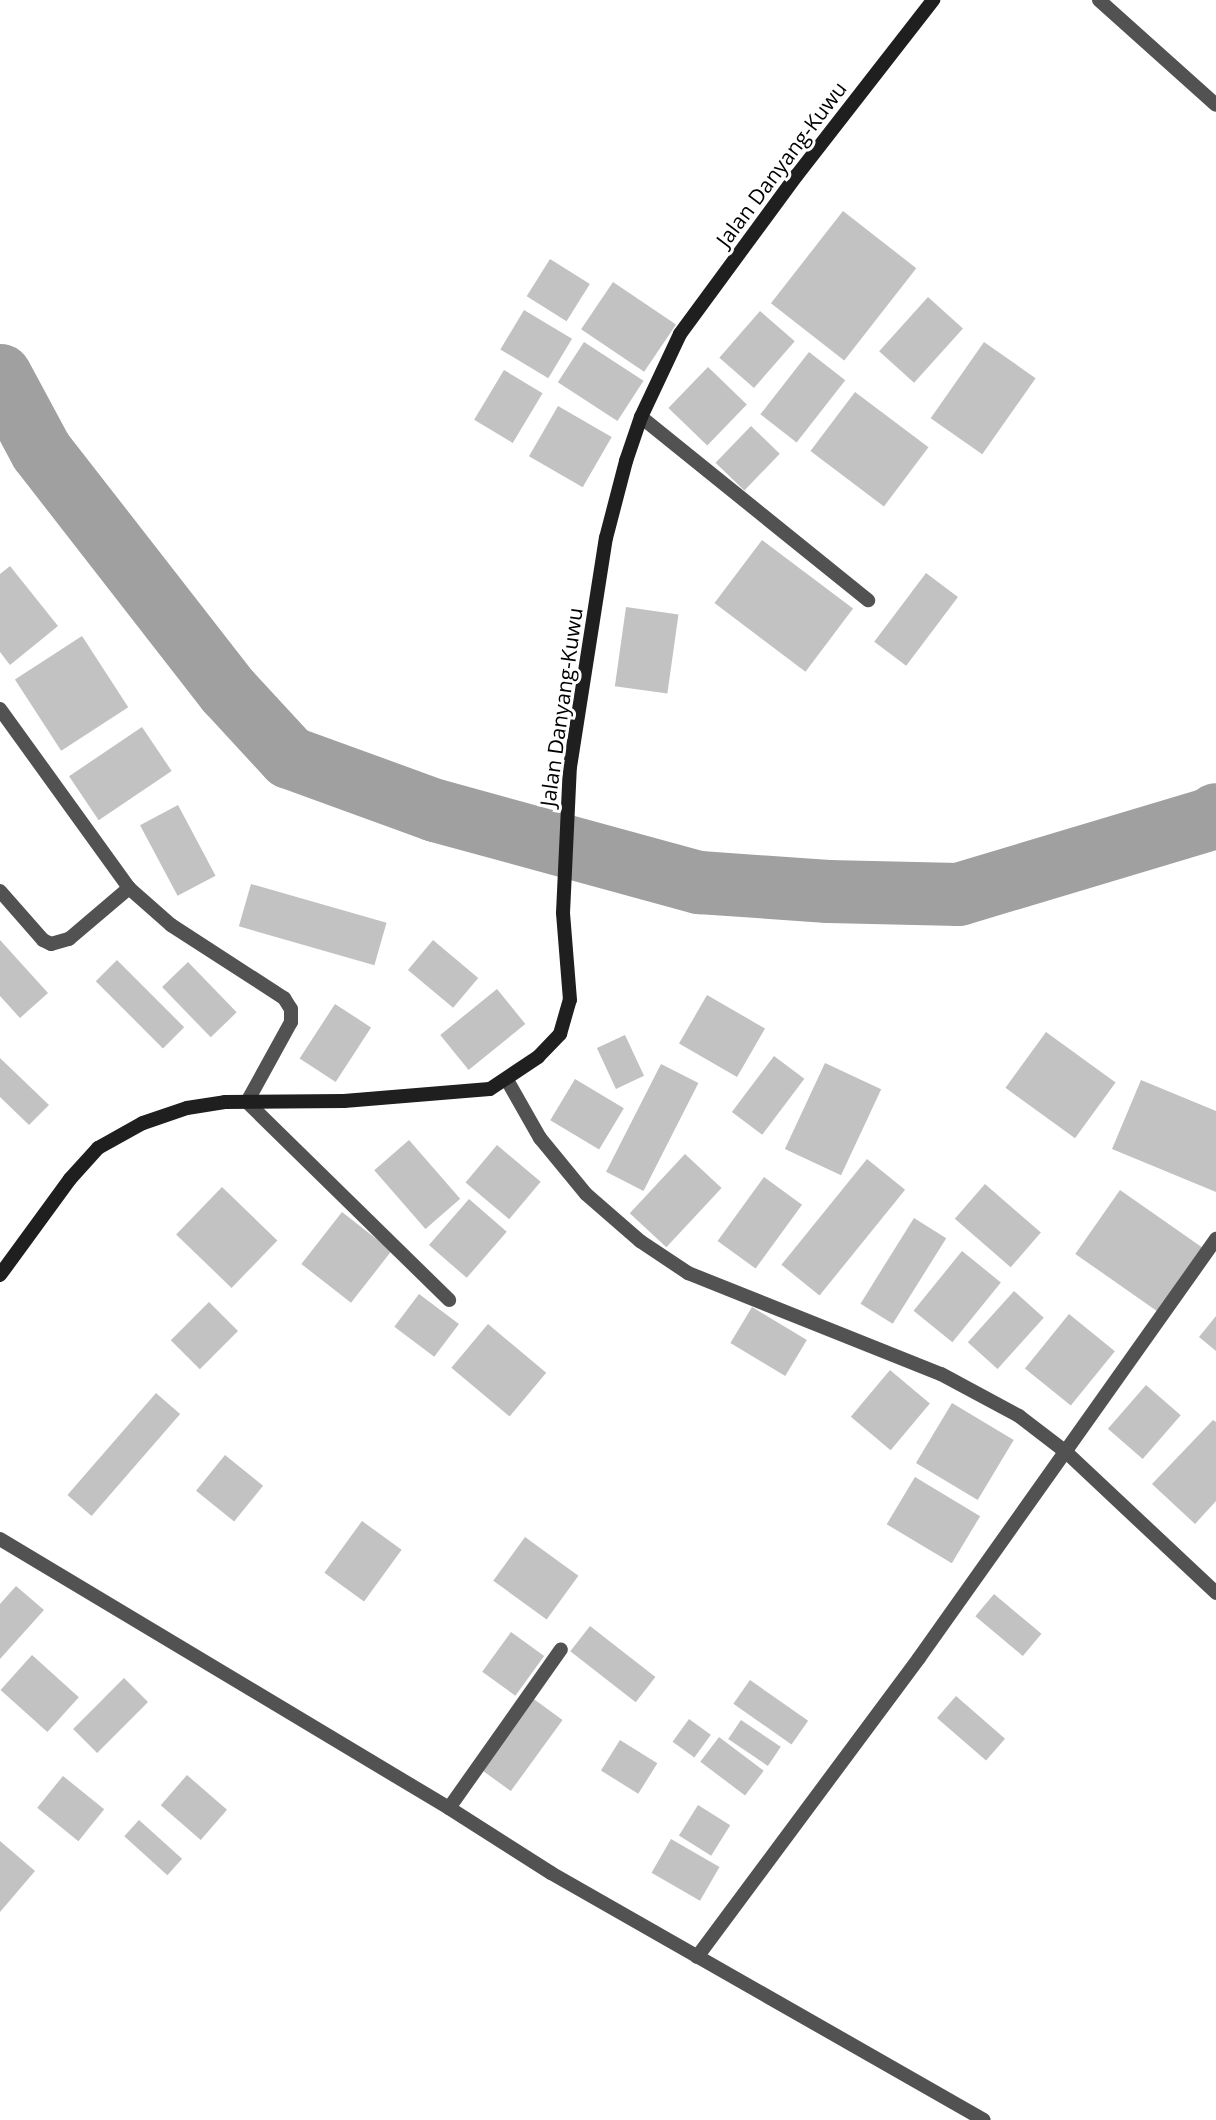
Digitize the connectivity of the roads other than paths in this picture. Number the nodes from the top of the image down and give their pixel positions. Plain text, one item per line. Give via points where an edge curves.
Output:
1 (933, 0) edge
2 (1099, 0) edge
3 (1216, 106) edge
4 (641, 417) junction
5 (868, 600) dead end
6 (0, 709) edge
7 (129, 888) junction
8 (0, 891) edge
9 (506, 1080) junction
10 (247, 1101) junction
11 (1216, 1239) edge
12 (0, 1275) edge
13 (449, 1300) dead end
14 (1066, 1452) junction
15 (0, 1539) edge
16 (1216, 1593) edge
17 (561, 1649) dead end
18 (449, 1808) junction
19 (697, 1957) junction
20 (984, 2120) edge

1 - 4 main road, Jalan Danyang-Kuwu via 680,334
2 - 3 street
4 - 5 street
4 - 9 main road, Jalan Danyang-Kuwu via 606,538 570,767 563,913 570,1000 560,1034
6 - 7 street
7 - 8 street via 69,939 51,944
7 - 10 street via 171,925 271,988 291,1009 292,1022
9 - 10 main road, Jalan Danyang-Kuwu via 490,1089 471,1091 344,1101
9 - 14 street via 540,1138 586,1194 640,1241 688,1273 941,1374 1019,1416
10 - 12 main road, Jalan Danyang-Kuwu via 187,1108 143,1123 99,1148 70,1179
10 - 13 street
11 - 14 street
14 - 16 street
14 - 19 street
15 - 18 street
17 - 18 street
18 - 19 street
19 - 20 street

